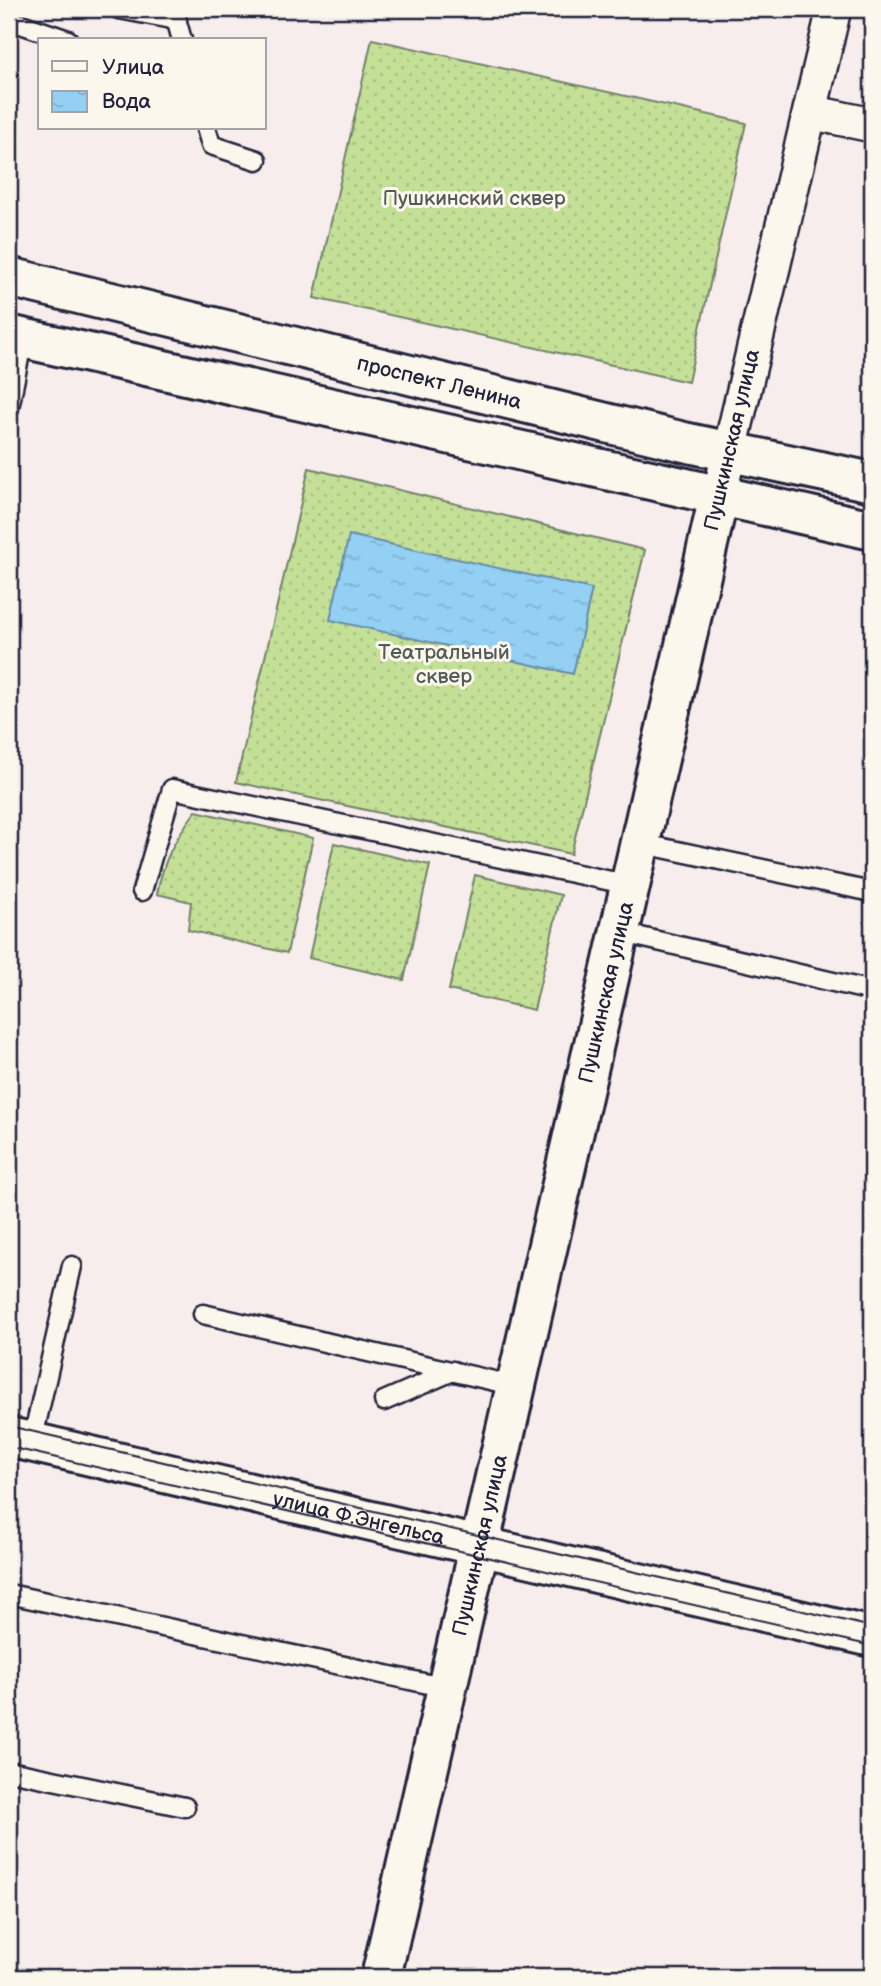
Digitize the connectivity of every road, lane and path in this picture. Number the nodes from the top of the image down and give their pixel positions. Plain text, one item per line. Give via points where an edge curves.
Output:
1 (119, 9) edge
2 (834, 9) edge
3 (175, 15) edge
4 (9, 20) edge
5 (62, 38) edge
6 (181, 38) edge
7 (810, 112) junction
8 (872, 125) edge
9 (207, 130) edge
10 (257, 160) dead end
11 (9, 277) edge
12 (16, 337) edge
13 (9, 408) edge
14 (729, 452) junction
15 (872, 482) edge
16 (719, 496) junction
17 (872, 530) edge
18 (639, 843) junction
19 (630, 885) junction
20 (142, 891) dead end
21 (872, 892) edge
22 (619, 932) junction
23 (872, 992) edge
24 (72, 1266) dead end
25 (203, 1314) dead end
26 (453, 1371) junction
27 (516, 1386) junction
28 (384, 1401) dead end
29 (20, 1439) edge
30 (479, 1546) junction
31 (9, 1594) edge
32 (872, 1637) edge
33 (447, 1688) junction
34 (9, 1770) edge
35 (185, 1807) dead end
36 (381, 1977) edge

1 - 3 lane
2 - 7 street, Пушкинская улица
3 - 6 lane
4 - 5 lane
7 - 8 street
7 - 14 street, Пушкинская улица
9 - 10 lane via 211,145
11 - 14 street, проспект Ленина
12 - 13 lane
12 - 16 street
14 - 15 street, проспект Ленина
14 - 16 street, Пушкинская улица
16 - 17 street
16 - 18 street, Пушкинская улица
18 - 19 street, Пушкинская улица
18 - 21 lane
19 - 20 lane via 172,789
19 - 22 street, Пушкинская улица
22 - 23 lane
22 - 27 street, Пушкинская улица
24 - 29 lane
25 - 26 lane
26 - 27 lane
26 - 28 lane
27 - 30 street, Пушкинская улица
29 - 30 street, улица Ф.Энгельса
30 - 32 street, улица Ф.Энгельса
30 - 33 street, Пушкинская улица
31 - 33 lane
33 - 36 street, Пушкинская улица
34 - 35 lane

